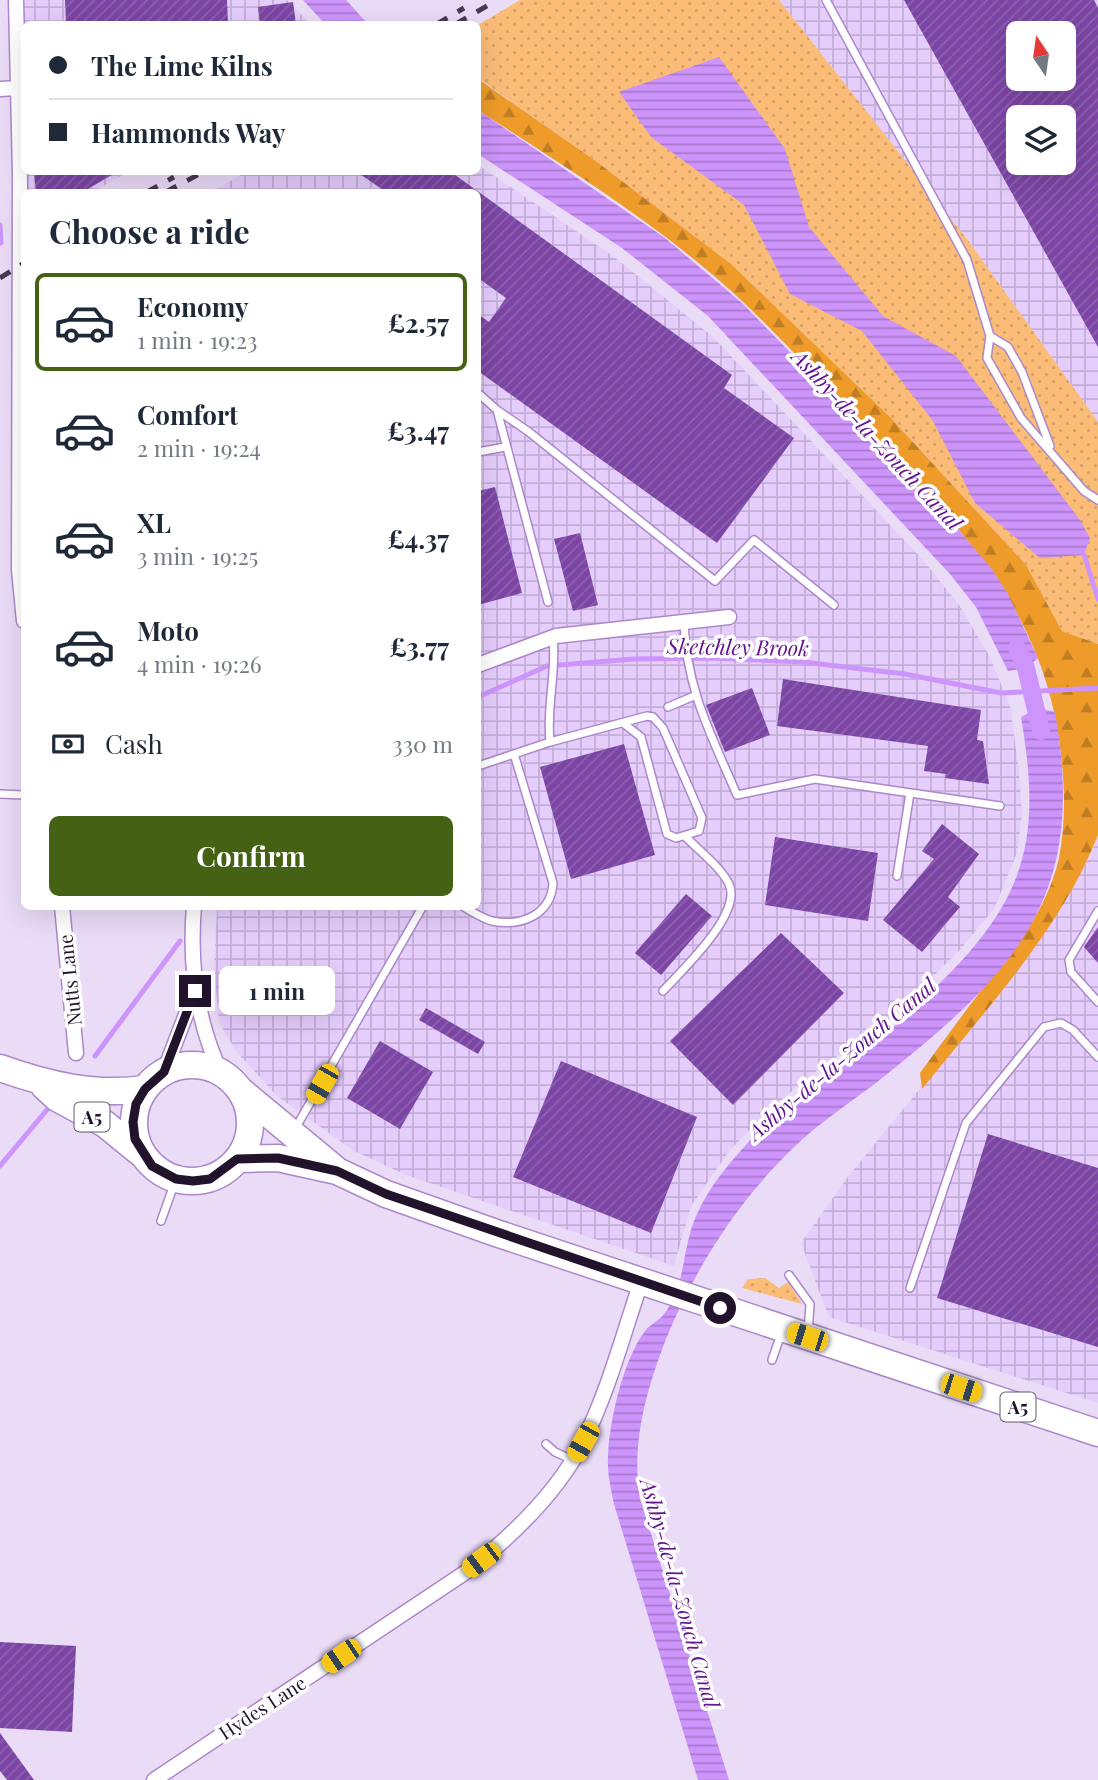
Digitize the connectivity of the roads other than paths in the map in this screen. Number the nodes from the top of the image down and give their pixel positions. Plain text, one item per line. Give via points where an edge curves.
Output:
1 (16, 0) edge
2 (826, 0) edge
3 (21, 49) edge
4 (18, 88) junction
5 (0, 89) edge
6 (21, 336) edge
7 (990, 336) junction
8 (481, 396) edge
9 (497, 410) junction
10 (505, 446) junction
11 (481, 451) edge
12 (1052, 451) junction
13 (21, 469) edge
14 (1098, 500) edge
15 (21, 590) edge
16 (548, 602) dead end
17 (834, 605) dead end
18 (729, 617) dead end
19 (685, 628) junction
20 (554, 644) junction
21 (481, 664) edge
22 (694, 696) junction
23 (668, 707) dead end
24 (623, 723) junction
25 (550, 742) junction
26 (514, 754) junction
27 (481, 765) edge
28 (910, 793) junction
29 (0, 794) edge
30 (21, 795) edge
31 (1000, 806) dead end
32 (685, 836) junction
33 (897, 876) dead end
34 (62, 910) edge
35 (194, 910) edge
36 (421, 910) edge
37 (469, 910) edge
38 (1098, 911) edge
39 (195, 991) junction
40 (663, 991) dead end
41 (1098, 1002) edge
42 (76, 1053) dead end
43 (1098, 1058) edge
44 (0, 1068) edge
45 (154, 1080) junction
46 (230, 1081) junction
47 (39, 1082) junction
48 (293, 1132) junction
49 (143, 1155) junction
50 (237, 1159) junction
51 (337, 1171) junction
52 (176, 1179) junction
53 (161, 1221) dead end
54 (789, 1276) dead end
55 (651, 1285) junction
56 (910, 1288) dead end
57 (795, 1333) junction
58 (772, 1360) dead end
59 (1098, 1433) edge
60 (546, 1444) dead end
61 (573, 1460) junction
62 (154, 1780) edge

1 - 3 street
2 - 7 lane via 967,260
3 - 4 street
4 - 5 street
4 - 6 street
7 - 12 lane via 1008,347 1022,372
7 - 12 lane via 987,358 1021,418
8 - 9 lane
9 - 10 lane
9 - 17 lane via 715,581 754,540
10 - 11 lane
10 - 16 lane
12 - 14 lane via 1084,491
13 - 15 street
18 - 19 street
19 - 20 street via 608,628
19 - 22 lane
20 - 21 street
20 - 25 lane
22 - 23 lane
22 - 28 lane via 737,794 815,779
24 - 25 lane
24 - 32 lane via 641,737 667,834
24 - 32 lane via 653,717 663,728 702,818 699,831
25 - 26 lane
26 - 27 lane
26 - 37 lane via 553,883 552,894 539,914 508,922 489,920
28 - 31 lane
28 - 33 lane
29 - 30 lane
32 - 40 lane via 728,883 730,894 721,926
34 - 42 street, Nutts Lane
35 - 39 street
36 - 48 lane
38 - 41 lane via 1069,960 1071,972
39 - 45 street
39 - 46 street via 205,1034
43 - 56 lane via 1061,1023 1044,1027 966,1123
44 - 47 highway, A5
45 - 46 highway, A5 via 183,1066 203,1066
45 - 47 highway, A5 via 92,1092
45 - 49 highway, A5 via 136,1104 133,1122
46 - 48 highway, A5
46 - 50 highway via 247,1106 250,1125 247,1143
47 - 49 highway, A5 via 57,1098 105,1124
48 - 51 highway, A5
49 - 52 highway, A5 via 152,1166
50 - 51 highway, A5 via 278,1158
50 - 52 highway via 210,1179
51 - 55 highway, A5 via 386,1194
52 - 53 lane
54 - 57 lane via 810,1304
55 - 57 highway, A5
55 - 61 street, Hydes Lane
57 - 58 lane
57 - 59 highway, A5
60 - 61 lane
61 - 62 street, Hydes Lane via 536,1508 486,1556

